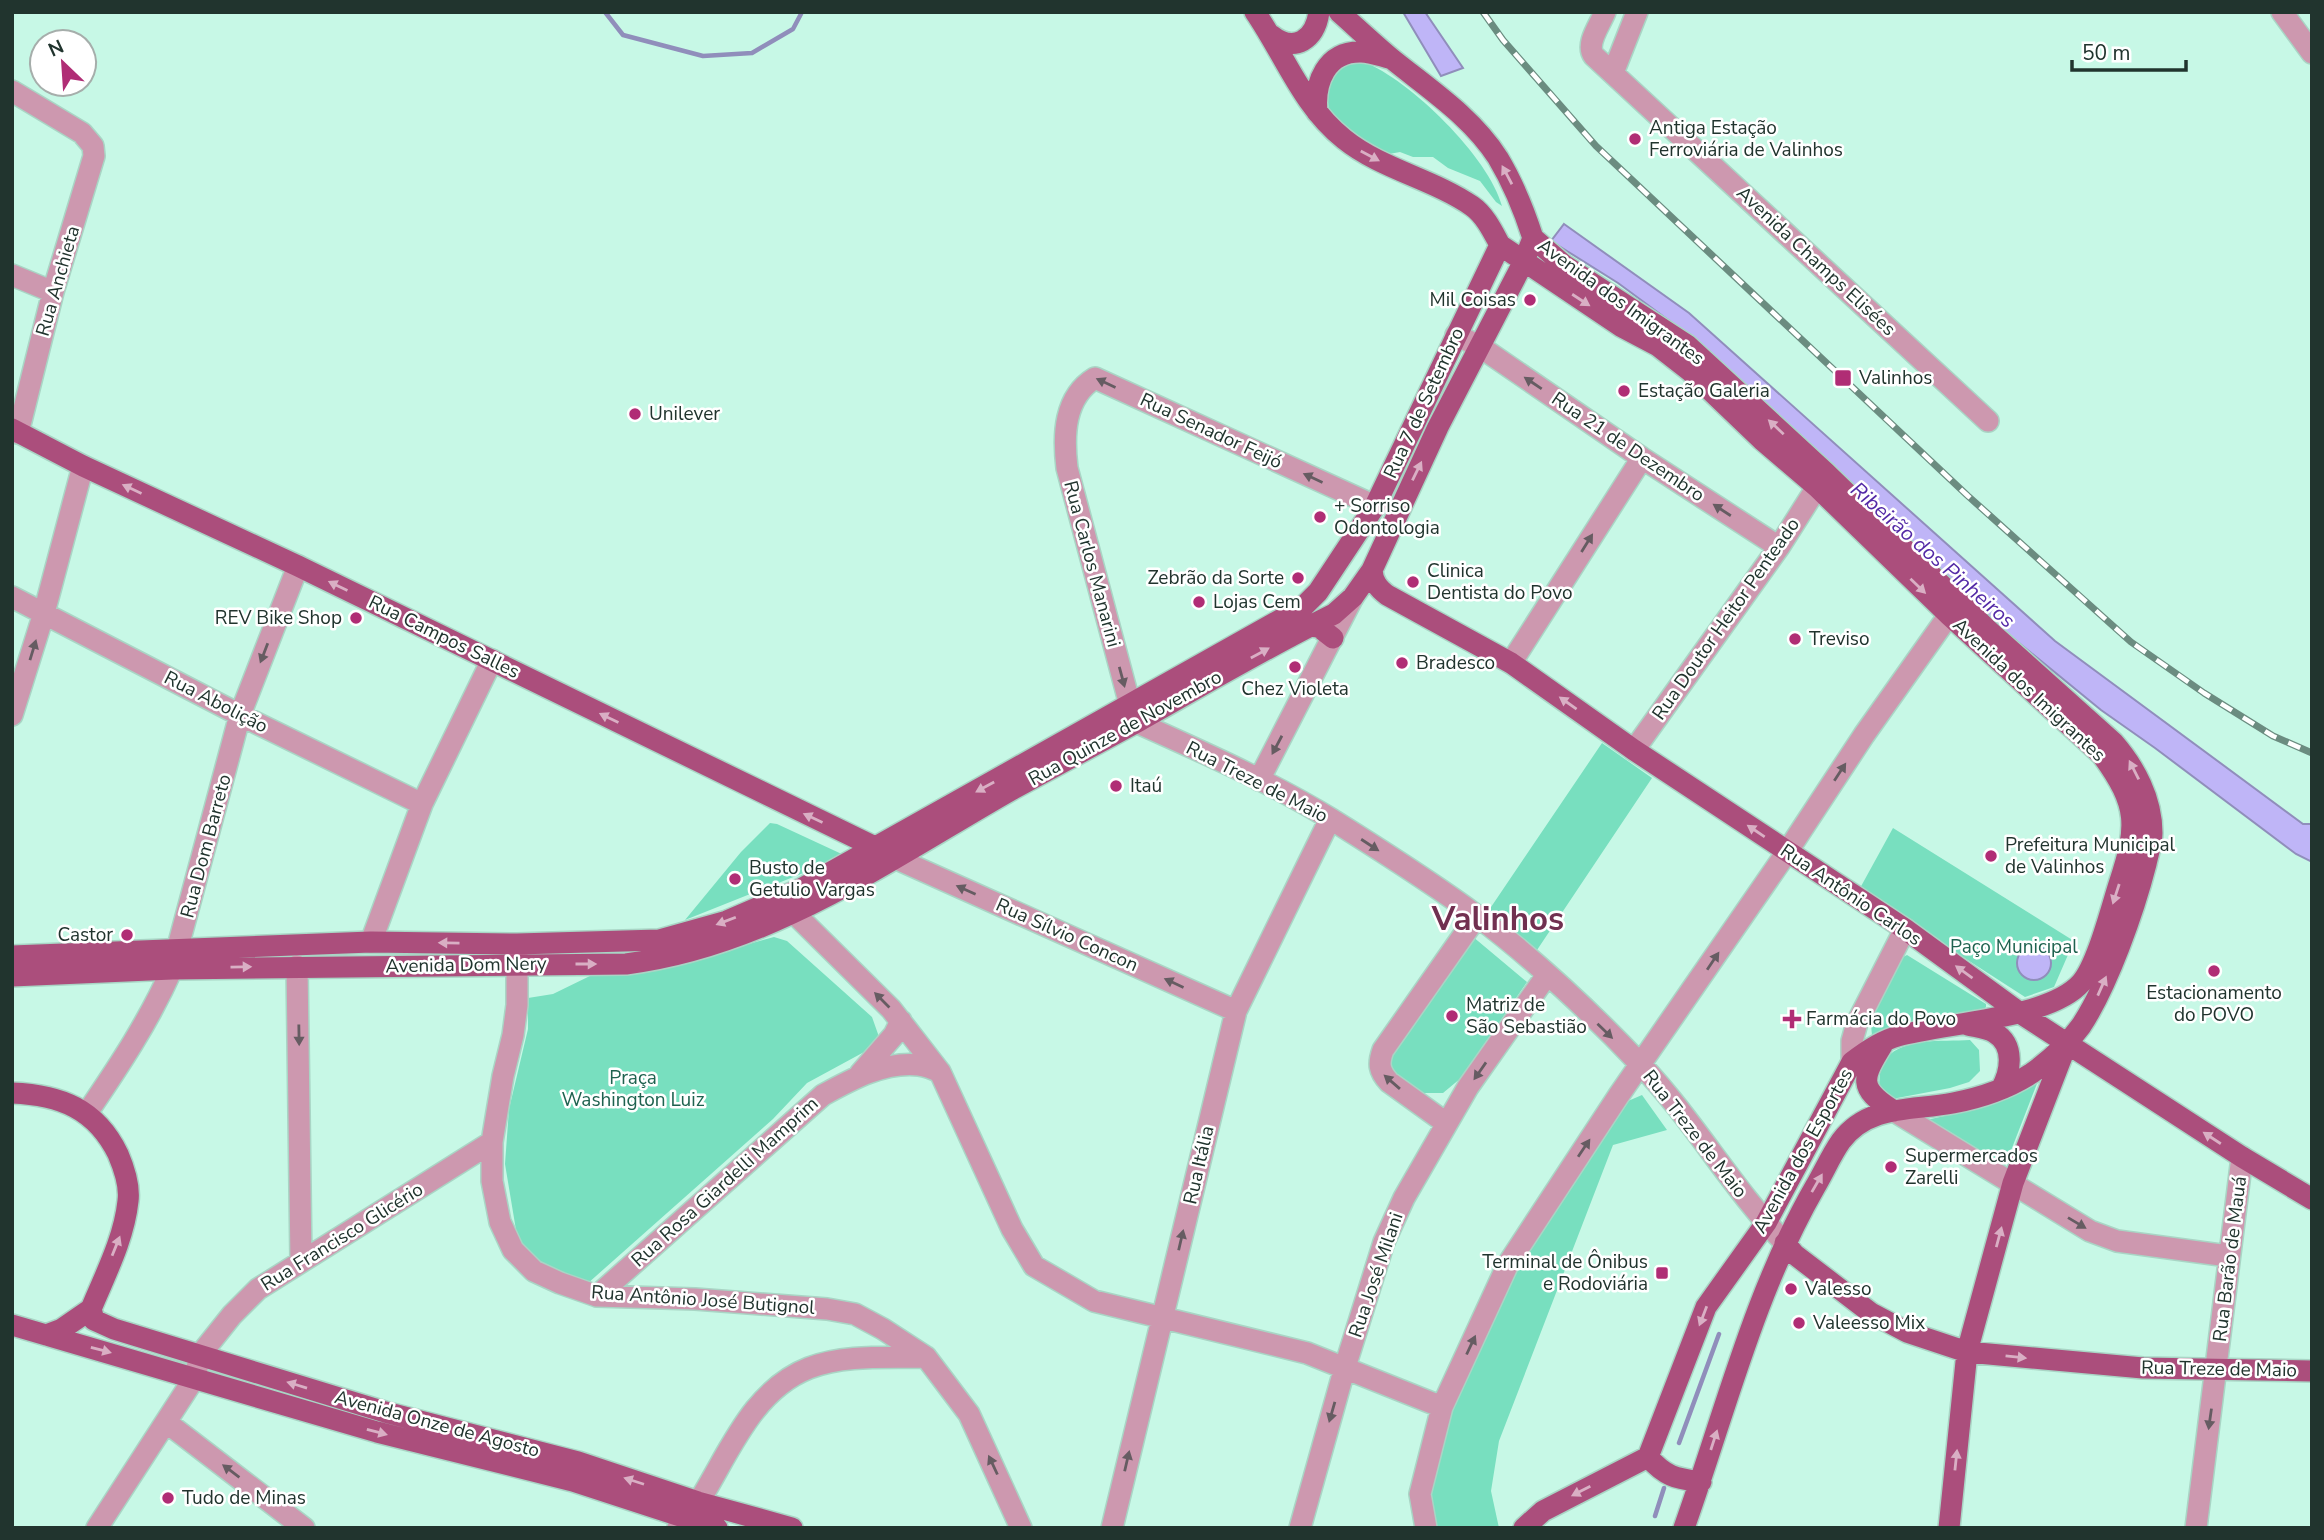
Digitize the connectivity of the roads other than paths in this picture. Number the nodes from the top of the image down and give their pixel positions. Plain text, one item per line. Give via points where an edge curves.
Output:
1 (1255, 12) edge
2 (1319, 12) edge
3 (1339, 12) edge
4 (1605, 12) edge
5 (1637, 12) edge
6 (2282, 12) edge
7 (1271, 36) junction
8 (2312, 53) edge
9 (1391, 58) junction
10 (1613, 73) junction
11 (12, 91) edge
12 (1317, 114) junction
13 (1532, 238) junction
14 (1500, 245) junction
15 (1524, 261) junction
16 (12, 275) edge
17 (53, 292) junction
18 (1456, 335) junction
19 (1479, 346) junction
20 (1066, 421) joint
21 (1988, 421) dead end
22 (15, 431) edge
23 (1642, 458) junction
24 (83, 466) junction
25 (1821, 480) junction
26 (1375, 506) junction
27 (1779, 547) junction
28 (298, 566) junction
29 (1371, 570) junction
30 (1318, 592) junction
31 (1387, 595) junction
32 (12, 597) edge
33 (1353, 597) junction
34 (44, 612) junction
35 (1949, 615) junction
36 (1309, 626) junction
37 (1333, 638) junction
38 (492, 660) junction
39 (1511, 663) junction
40 (1133, 713) junction
41 (12, 715) edge
42 (240, 715) junction
43 (1634, 750) junction
44 (1259, 780) junction
45 (422, 804) junction
46 (1330, 819) junction
47 (875, 847) junction
48 (1787, 852) junction
49 (897, 859) junction
50 (795, 914) junction
51 (1477, 916) junction
52 (1905, 929) junction
53 (372, 942) junction
54 (518, 954) junction
55 (12, 956) edge
56 (175, 960) junction
57 (297, 966) junction
58 (1547, 975) junction
59 (12, 976) edge
60 (1236, 1011) junction
61 (2020, 1013) junction
62 (901, 1021) junction
63 (1964, 1024) junction
64 (1884, 1042) junction
65 (2067, 1044) junction
66 (1852, 1062) junction
67 (1642, 1066) junction
68 (940, 1072) junction
69 (859, 1076) junction
70 (2001, 1089) junction
71 (12, 1093) edge
72 (1894, 1111) junction
73 (88, 1113) junction
74 (1446, 1123) junction
75 (492, 1142) junction
76 (2242, 1157) junction
77 (2013, 1183) junction
78 (2312, 1199) edge
79 (1766, 1223) junction
80 (1785, 1243) junction
81 (2228, 1256) junction
82 (301, 1261) junction
83 (597, 1296) junction
84 (91, 1309) junction
85 (1162, 1320) junction
86 (12, 1325) edge
87 (46, 1335) junction
88 (1967, 1352) junction
89 (200, 1355) junction
90 (926, 1357) junction
91 (1345, 1367) junction
92 (2217, 1368) junction
93 (2312, 1371) edge
94 (195, 1377) junction
95 (1442, 1407) junction
96 (166, 1422) junction
97 (1648, 1457) junction
98 (1700, 1482) junction
99 (687, 1516) edge
100 (97, 1528) edge
101 (304, 1528) edge
102 (718, 1528) edge
103 (792, 1528) edge
104 (1021, 1528) edge
105 (1112, 1528) edge
106 (1300, 1528) edge
107 (1426, 1528) edge
108 (1524, 1528) edge
109 (1684, 1528) edge
110 (1949, 1528) edge
111 (2196, 1528) edge

1 - 7 main road
2 - 7 main road via 1315,31 1308,38 1286,43
3 - 9 main road
4 - 10 street, Avenida Champs Elisées via 1590,51
5 - 10 street
6 - 8 street
7 - 12 main road
9 - 12 main road via 1360,52 1341,57 1318,80
13 -> 9 main road via 1514,188 1485,141 1436,92
10 - 21 street, Avenida Champs Elisées
11 - 17 street, Rua Anchieta via 82,133 94,156
12 -> 14 main road via 1365,154 1473,207
13 - 15 main road, Rua 7 de Setembro
25 -> 13 main road, Avenida dos Imigrantes via 1687,345 1564,265
14 - 15 main road, Avenida dos Imigrantes
14 - 18 main road, Rua 7 de Setembro
15 - 19 main road, Rua 7 de Setembro
15 -> 25 main road, Avenida dos Imigrantes via 1658,346 1762,440
16 - 17 street
17 - 22 street, Rua Anchieta
18 - 19 street, Rua 21 de Dezembro
18 - 26 main road, Rua 7 de Setembro
23 -> 19 street, Rua 21 de Dezembro
29 -> 19 main road, Rua 7 de Setembro
26 -> 20 street, Rua Senador Feijó via 1095,378 1079,390
20 -> 40 street, Rua Carlos Manarini via 1067,468
22 - 24 main road, Rua Campos Salles
27 -> 23 street, Rua 21 de Dezembro
39 -> 23 street
28 -> 24 main road, Rua Campos Salles
24 - 34 street
25 - 27 street, Rua Doutor Heitor Penteado
25 -> 35 main road, Avenida dos Imigrantes
65 -> 25 main road, Avenida dos Imigrantes via 2102,989 2142,881 2152,836 2151,817 2138,779 2113,743
26 - 30 main road, Rua 7 de Setembro
27 - 43 street, Rua Doutor Heitor Penteado
38 -> 28 main road, Rua Campos Salles
28 -> 42 street, Rua Dom Barreto
29 - 31 main road, Rua Antônio Carlos via 1377,587
29 - 33 main road, Rua 7 de Setembro
30 - 33 main road
30 - 40 main road, Rua Quinze de Novembro via 1303,607
31 - 33 main road
31 - 39 main road, Rua Antônio Carlos
32 - 34 street, Rua Abolição
33 - 36 main road, Rua Quinze de Novembro via 1334,614
33 - 37 street
41 -> 34 street
34 - 42 street, Rua Abolição
48 -> 35 street
35 -> 61 main road, Avenida dos Imigrantes via 2102,755 2119,778 2133,822 2132,845 2094,958 2081,983 2063,996
36 - 37 main road via 1320,627
40 -> 36 main road, Rua Quinze de Novembro
37 -> 44 street
38 - 45 street
47 -> 38 main road, Rua Campos Salles
43 -> 39 main road, Rua Antônio Carlos
40 - 44 street, Rua Treze de Maio
40 -> 47 main road, Rua Quinze de Novembro
40 - 49 main road, Rua Quinze de Novembro
42 - 45 street, Rua Abolição
42 - 56 street, Rua Dom Barreto
48 -> 43 main road, Rua Antônio Carlos
44 - 46 street, Rua Treze de Maio
45 - 53 street
46 -> 51 street, Rua Treze de Maio
46 - 60 street, Rua Itália
47 - 49 main road, Rua Campos Salles
47 -> 54 main road, Avenida Dom Nery via 801,889 705,929 659,940
48 - 52 main road, Rua Antônio Carlos
67 -> 48 street
49 - 50 main road, Avenida Dom Nery
60 -> 49 street, Rua Sílvio Concon
54 -> 50 main road, Avenida Dom Nery via 626,964 660,960
62 -> 50 street
51 - 58 street, Rua Treze de Maio
74 -> 51 street via 1390,1082 1379,1062
61 -> 52 main road, Rua Antônio Carlos
52 - 66 street via 1857,1023
54 -> 53 main road, Avenida Dom Nery
53 - 56 main road, Avenida Dom Nery
54 - 57 main road, Avenida Dom Nery
54 - 75 street, Rua Antônio José Butignol via 513,1035
55 - 56 main road, Avenida Dom Nery
56 -> 57 main road, Avenida Dom Nery
56 - 59 main road, Avenida Dom Nery
56 - 73 street, Rua Dom Barreto via 156,1006
57 -> 82 street
58 -> 67 street, Rua Treze de Maio
58 -> 74 street, Rua José Milani
85 -> 60 street, Rua Itália
61 - 63 main road, Avenida dos Esportes
61 - 65 main road, Rua Antônio Carlos
62 - 68 street
62 - 69 street, Rua Rosa Giardelli Mamprim
63 - 64 main road, Avenida dos Esportes
63 - 70 main road via 1993,1031 2004,1039 2009,1072
64 - 66 main road, Avenida dos Esportes
64 - 72 main road via 1868,1067 1868,1087 1872,1098
65 - 70 main road, Avenida dos Esportes via 2032,1073
76 -> 65 main road, Rua Antônio Carlos
65 - 77 main road
66 - 79 main road, Avenida dos Esportes
67 - 79 street, Rua Treze de Maio
95 -> 67 street via 1508,1264
68 - 69 street, Rua Rosa Giardelli Mamprim via 919,1065 888,1067
68 - 85 street via 1034,1266 1094,1301
69 - 83 street, Rua Rosa Giardelli Mamprim via 823,1094
70 - 72 main road, Avenida dos Esportes via 1954,1103
71 - 73 main road via 42,1094
72 - 77 street
80 -> 72 main road, Avenida dos Esportes via 1840,1142 1869,1117
84 -> 73 main road via 122,1232 128,1199 124,1166 109,1137
74 - 91 street, Rua José Milani via 1384,1242
75 - 82 street, Rua Francisco Glicério
75 - 83 street, Rua Antônio José Butignol via 492,1181 500,1222 513,1251 534,1271
76 - 78 main road, Rua Antônio Carlos
76 - 81 street, Rua Barão de Mauá
77 -> 81 street via 2090,1231 2117,1241
88 -> 77 main road
79 - 80 street, Rua Treze de Maio
79 -> 97 main road, Avenida dos Esportes via 1706,1307
80 - 88 main road, Rua Treze de Maio via 1871,1313 1907,1332
98 -> 80 main road, Avenida dos Esportes
81 - 92 street, Rua Barão de Mauá
82 - 89 street, Rua Francisco Glicério via 258,1289
83 - 90 street, Rua Antônio José Butignol via 695,1299 855,1314
84 - 87 main road
84 - 89 main road, Avenida Onze de Agosto via 101,1325
85 - 91 street via 1307,1353
105 -> 85 street, Rua Itália
86 - 87 main road, Avenida Onze de Agosto
87 -> 94 main road, Avenida Onze de Agosto
88 -> 92 main road, Rua Treze de Maio via 2143,1368
110 -> 88 main road
89 - 94 street, Rua Francisco Glicério
99 -> 89 main road, Avenida Onze de Agosto via 578,1462 384,1412
90 - 99 street via 854,1359 809,1368 776,1387 752,1412
104 -> 90 street, Rua Antônio José Butignol via 969,1414
91 - 95 street
91 -> 106 street, Rua José Milani
92 - 93 main road, Rua Treze de Maio
92 -> 111 street, Rua Barão de Mauá
94 - 96 street, Rua Francisco Glicério
94 -> 99 main road, Avenida Onze de Agosto
95 - 107 street via 1420,1494
96 - 100 street, Rua Francisco Glicério
101 -> 96 street
97 - 98 main road via 1661,1472
97 -> 108 main road via 1543,1511
98 - 109 main road, Avenida dos Esportes
99 - 102 main road, Avenida Onze de Agosto
99 - 103 main road, Avenida Onze de Agosto

